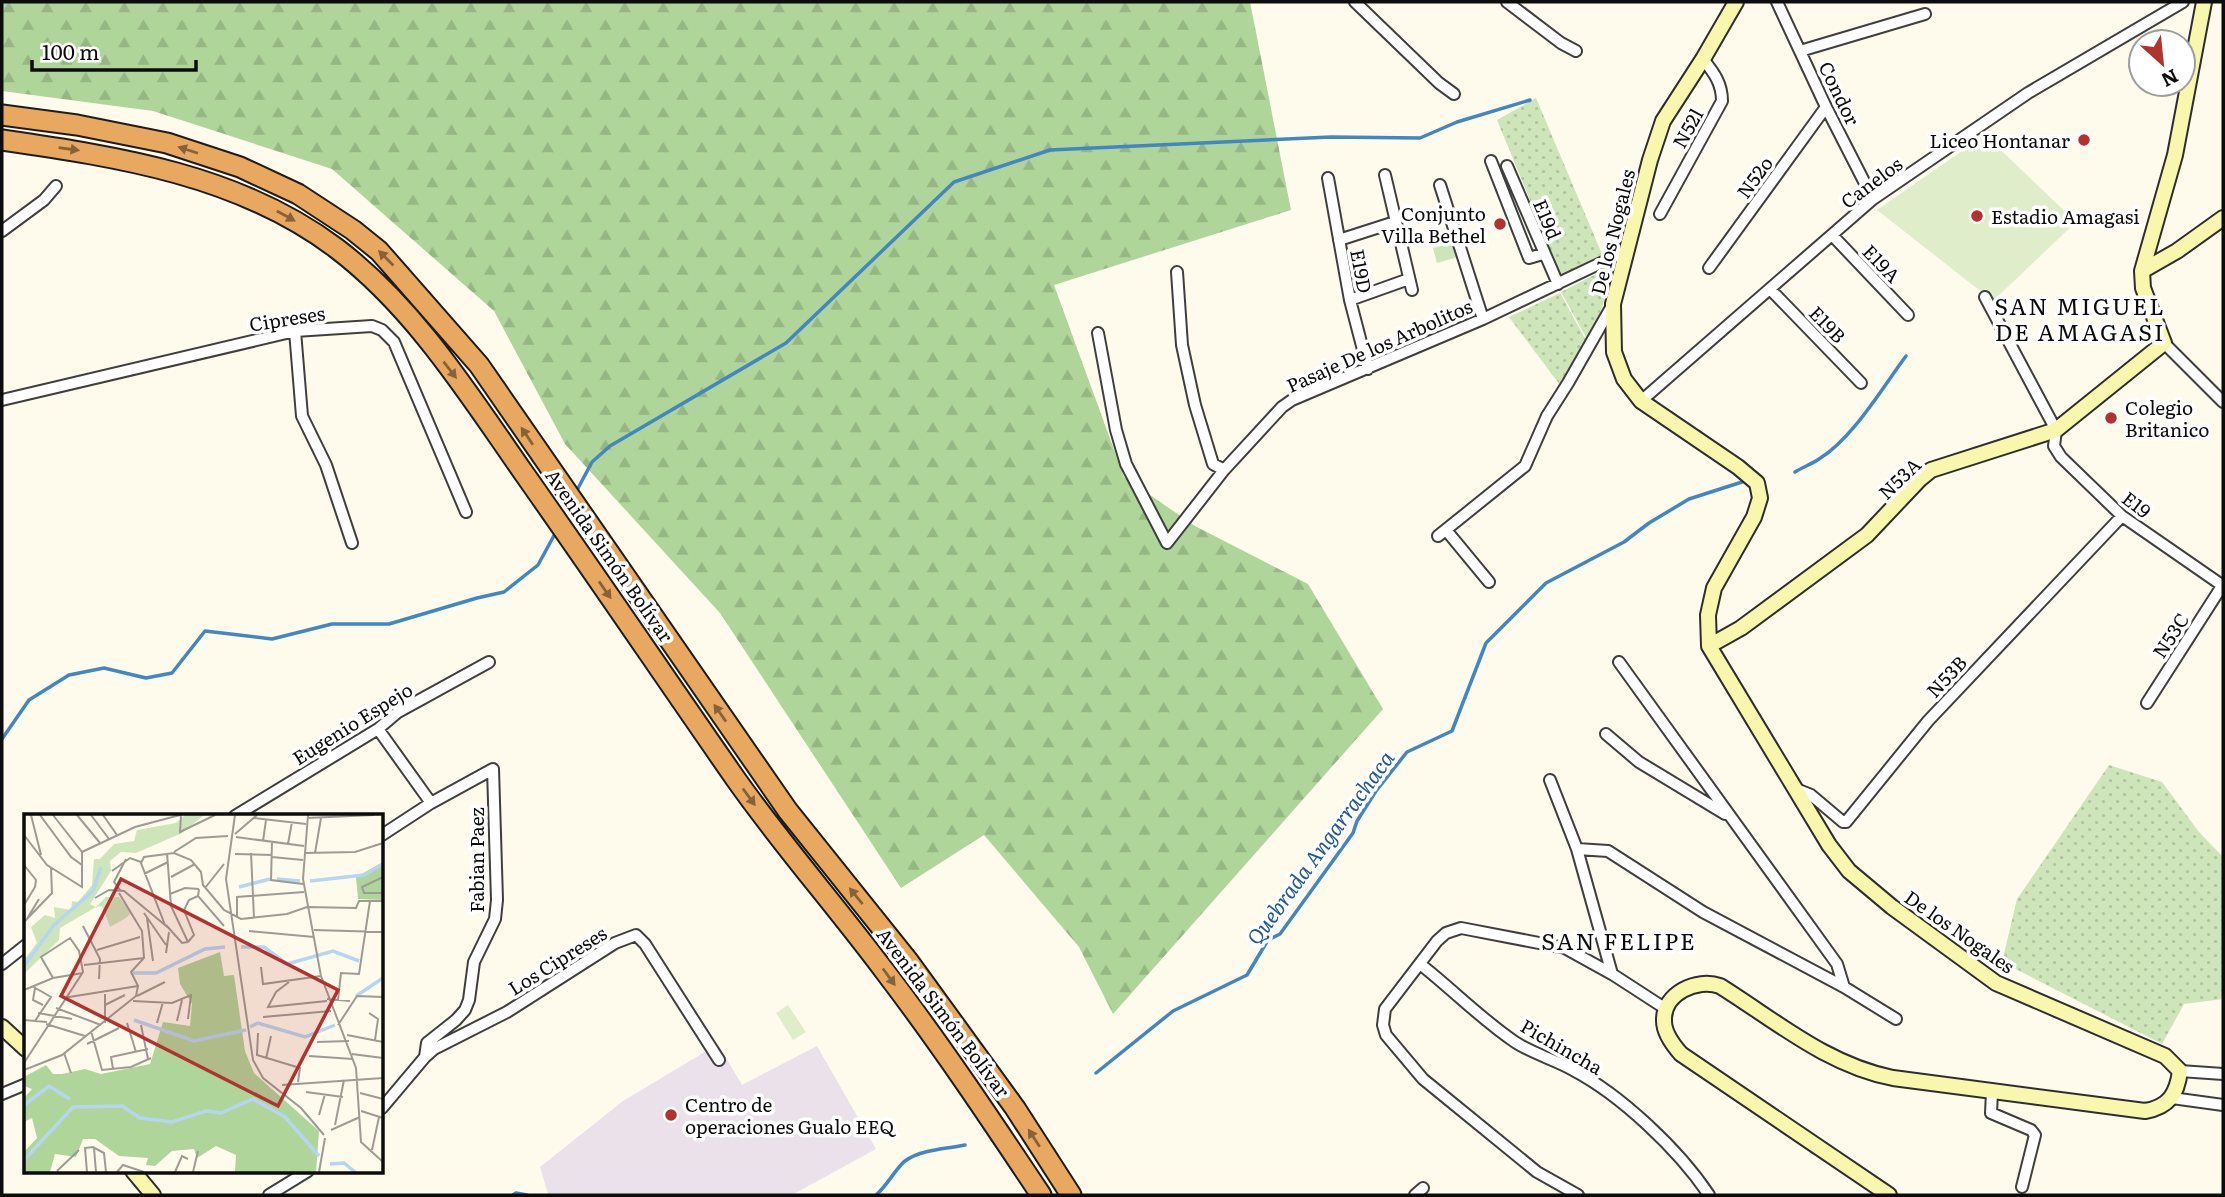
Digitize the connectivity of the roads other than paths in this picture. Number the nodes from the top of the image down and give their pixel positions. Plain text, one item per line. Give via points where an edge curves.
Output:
1 (1355, 2) edge
2 (1507, 2) edge
3 (1735, 2) edge
4 (1777, 2) edge
5 (2183, 2) edge
6 (2204, 2) edge
7 (1925, 14) dead end
8 (1576, 51) dead end
9 (1800, 51) junction
10 (1703, 60) junction
11 (1454, 94) dead end
12 (1826, 107) junction
13 (2, 116) edge
14 (2, 139) edge
15 (1491, 161) dead end
16 (1507, 166) dead end
17 (1385, 175) dead end
18 (1328, 178) dead end
19 (1440, 185) dead end
20 (56, 186) dead end
21 (1873, 199) junction
22 (1660, 214) dead end
23 (2223, 218) edge
24 (1395, 222) junction
25 (2, 231) edge
26 (1832, 236) junction
27 (1339, 240) junction
28 (1626, 251) junction
29 (1543, 254) junction
30 (1709, 268) dead end
31 (2142, 271) junction
32 (1177, 272) dead end
33 (1558, 284) junction
34 (1770, 289) junction
35 (1985, 297) dead end
36 (1350, 300) junction
37 (1613, 304) junction
38 (1908, 315) dead end
39 (1483, 319) junction
40 (295, 331) junction
41 (1098, 332) dead end
42 (2164, 343) junction
43 (1368, 369) junction
44 (1861, 383) dead end
45 (2, 400) edge
46 (1642, 401) junction
47 (2223, 402) edge
48 (2056, 430) junction
49 (1224, 470) junction
50 (466, 512) dead end
51 (2122, 516) junction
52 (352, 542) dead end
53 (1489, 582) dead end
54 (2223, 586) edge
55 (1709, 646) junction
56 (489, 662) dead end
57 (1619, 662) dead end
58 (2147, 703) dead end
59 (378, 729) junction
60 (1606, 734) dead end
61 (1550, 780) dead end
62 (1796, 789) junction
63 (431, 803) junction
64 (238, 814) edge
65 (1732, 819) junction
66 (383, 834) edge
67 (1577, 849) junction
68 (24, 947) edge
69 (2, 964) edge
70 (1420, 964) junction
71 (1612, 974) junction
72 (1844, 987) junction
73 (1666, 1009) junction
74 (1896, 1019) dead end
75 (2, 1027) edge
76 (24, 1047) edge
77 (425, 1057) junction
78 (719, 1060) dead end
79 (2180, 1071) junction
80 (2223, 1074) edge
81 (24, 1085) edge
82 (1992, 1092) junction
83 (2, 1094) edge
84 (2172, 1098) junction
85 (2223, 1105) edge
86 (383, 1107) edge
87 (134, 1172) edge
88 (306, 1172) edge
89 (2022, 1186) dead end
90 (153, 1195) edge
91 (270, 1195) edge
92 (1041, 1195) edge
93 (1071, 1195) edge
94 (1578, 1195) edge
95 (1709, 1195) edge
96 (1889, 1195) edge

1 - 11 street
2 - 8 street
3 - 10 street, De los Nogales
4 - 9 street, Condor
5 - 21 street, Canelos via 2028,93
6 - 31 street via 2175,155
7 - 9 street
9 - 12 street, Condor
10 - 22 street, N52l via 1718,78 1722,101
10 - 28 street, De los Nogales via 1662,121
12 - 21 street, Condor
12 - 30 street, N52o
93 -> 13 highway, Avenida Simón Bolívar via 909,961 788,811 479,365 380,251 298,194 240,167 166,143
14 -> 92 highway, Avenida Simón Bolívar via 86,152 189,176 253,199 334,247 382,288 452,370 751,801 887,974
15 - 29 street via 1530,258
16 - 29 street, E19d
17 - 24 street
18 - 27 street, E19D
19 - 39 street
20 - 25 street
21 - 26 street, Canelos
23 - 31 street
24 - 27 street
24 - 36 street via 1411,284
26 - 34 street, Canelos
26 - 38 street, E19A
27 - 36 street, E19D
28 - 33 street, Pasaje De los Arbolitos
28 - 37 street, De los Nogales
29 - 33 street, E19d
31 - 42 street via 2143,288
32 - 49 street via 1182,345 1195,405 1213,464
33 - 39 street, Pasaje De los Arbolitos
34 - 44 street, E19B
34 - 46 street, Canelos
35 - 48 street, E19
36 - 43 street, E19D
37 - 46 street, De los Nogales via 1614,352 1624,379
37 - 53 street via 1547,416 1525,466 1442,533
39 - 43 street, Pasaje De los Arbolitos
40 - 45 street, Cipreses
40 - 50 street, Cipreses via 372,326 388,335
40 - 52 street via 302,416 326,465
41 - 49 street, Pasaje De los Arbolitos via 1126,464 1167,543
42 - 47 street
42 - 48 street, N53A
43 - 49 street, Pasaje De los Arbolitos via 1282,407
46 - 55 street, De los Nogales via 1757,483 1760,498 1754,517 1714,588 1708,615
48 - 51 street, E19 via 2054,446 2061,457
48 - 55 street, N53A via 1931,470 1867,536
51 - 54 street, E19
51 - 62 street, N53B via 1928,721 1846,822
54 - 58 street, N53C
55 - 62 street, De los Nogales
56 - 59 street, Eugenio Espejo via 398,712
57 - 65 street
59 - 63 street
59 - 64 street, Eugenio Espejo
60 - 65 street via 1639,762
61 - 67 street
62 - 79 street, De los Nogales via 1837,857 1892,907 1996,982 2165,1056
63 - 66 street, Fabian Paez
63 - 77 street, Fabian Paez via 493,769 495,919 474,962 465,1010 427,1043
65 - 72 street via 1838,964
67 - 71 street
67 - 72 street via 1608,851 1703,912
68 - 69 street
70 - 71 street via 1446,933 1461,928 1553,944
70 - 94 street via 1385,1009 1383,1026 1391,1043 1423,1079 1525,1162
70 - 95 street, Pichincha via 1514,1041 1573,1070 1628,1107
71 - 73 street
72 - 74 street
73 - 82 street via 1683,989 1714,984 1808,1045 1857,1068
73 - 96 street via 1665,1030 1681,1054
75 - 76 street
77 - 78 street, Los Cipreses via 507,1012 615,943 636,935
77 - 86 street, Los Cipreses
79 - 80 street
79 - 84 street
81 - 83 street
82 - 84 street via 2133,1111 2156,1109
82 - 89 street via 1992,1113 2035,1135
84 - 85 street
87 - 90 street
88 - 91 street

